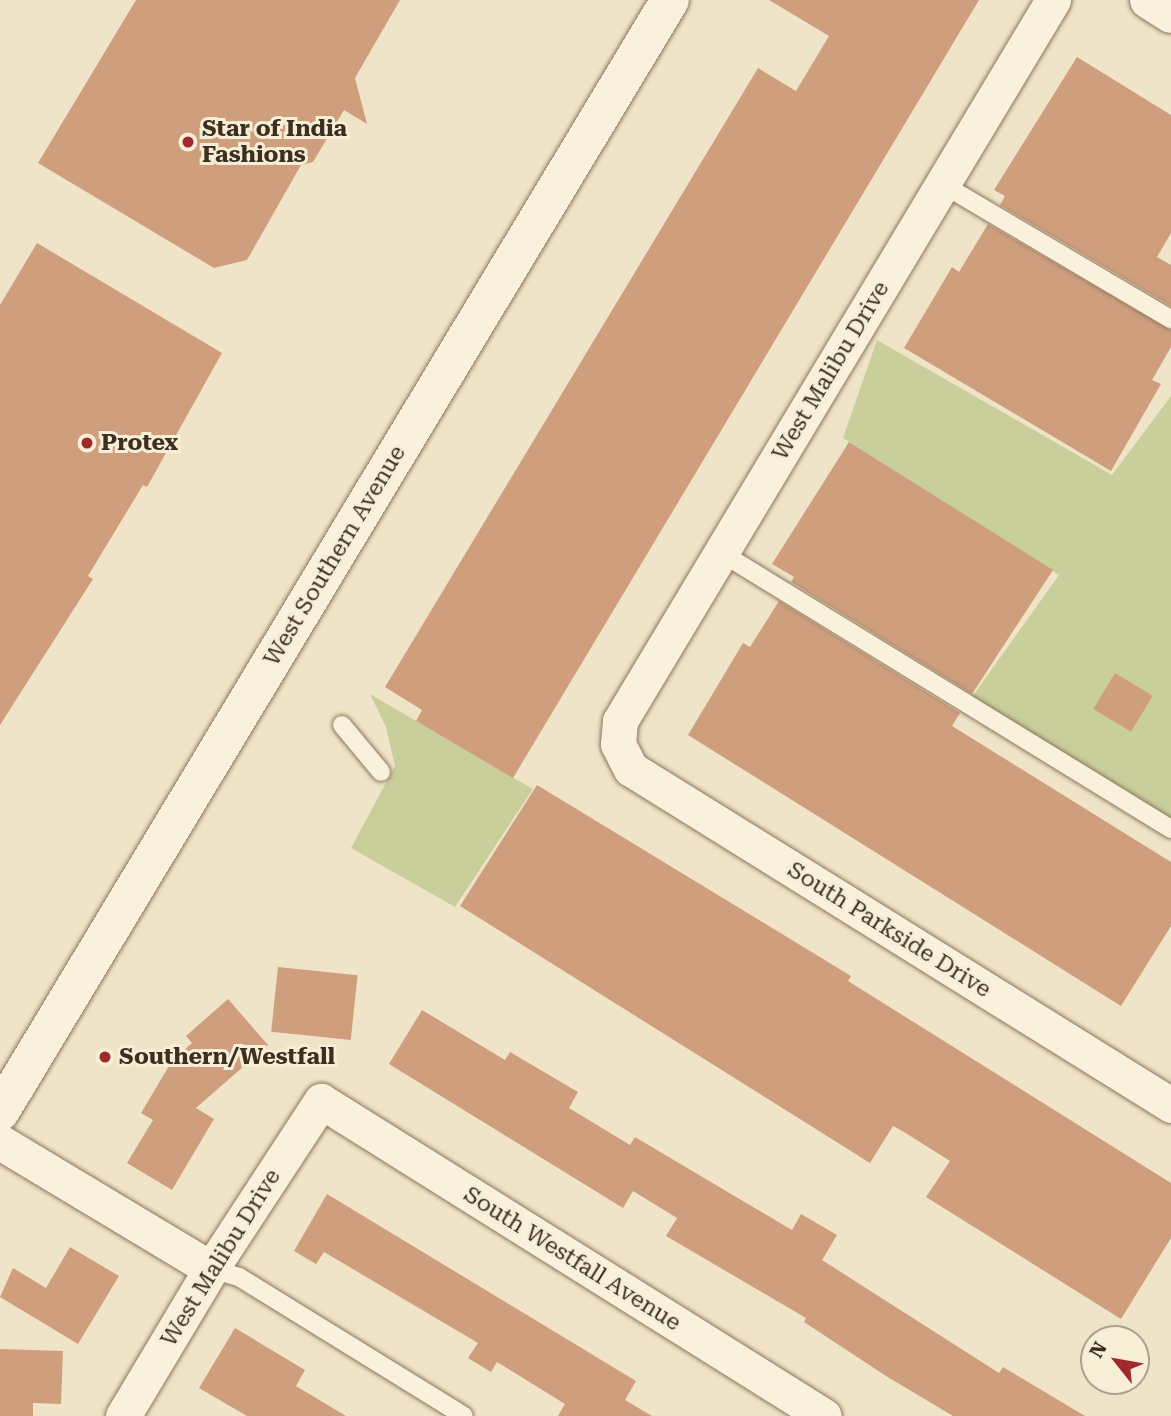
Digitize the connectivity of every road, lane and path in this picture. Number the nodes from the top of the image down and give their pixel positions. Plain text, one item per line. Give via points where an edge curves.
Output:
1 (670, 0) edge
2 (1054, 0) edge
3 (1149, 0) edge
4 (1171, 14) edge
5 (944, 186) junction
6 (1171, 319) edge
7 (720, 552) junction
8 (342, 725) dead end
9 (618, 744) joint
10 (381, 772) dead end
11 (1171, 829) edge
12 (321, 1101) joint
13 (1171, 1105) edge
14 (0, 1112) edge
15 (0, 1142) edge
16 (211, 1269) junction
17 (123, 1416) edge
18 (464, 1416) edge
19 (824, 1416) edge

1 - 14 main road, West Southern Avenue
2 - 5 street, West Malibu Drive
3 - 4 main road
5 - 6 lane
5 - 7 street, West Malibu Drive
7 - 9 street, West Malibu Drive via 620,721
7 - 11 lane
8 - 10 lane
9 - 13 street, South Parkside Drive via 631,769
12 - 16 street, West Malibu Drive
12 - 19 street, South Westfall Avenue
15 - 16 street
16 - 17 street, West Malibu Drive
16 - 18 lane via 239,1278

